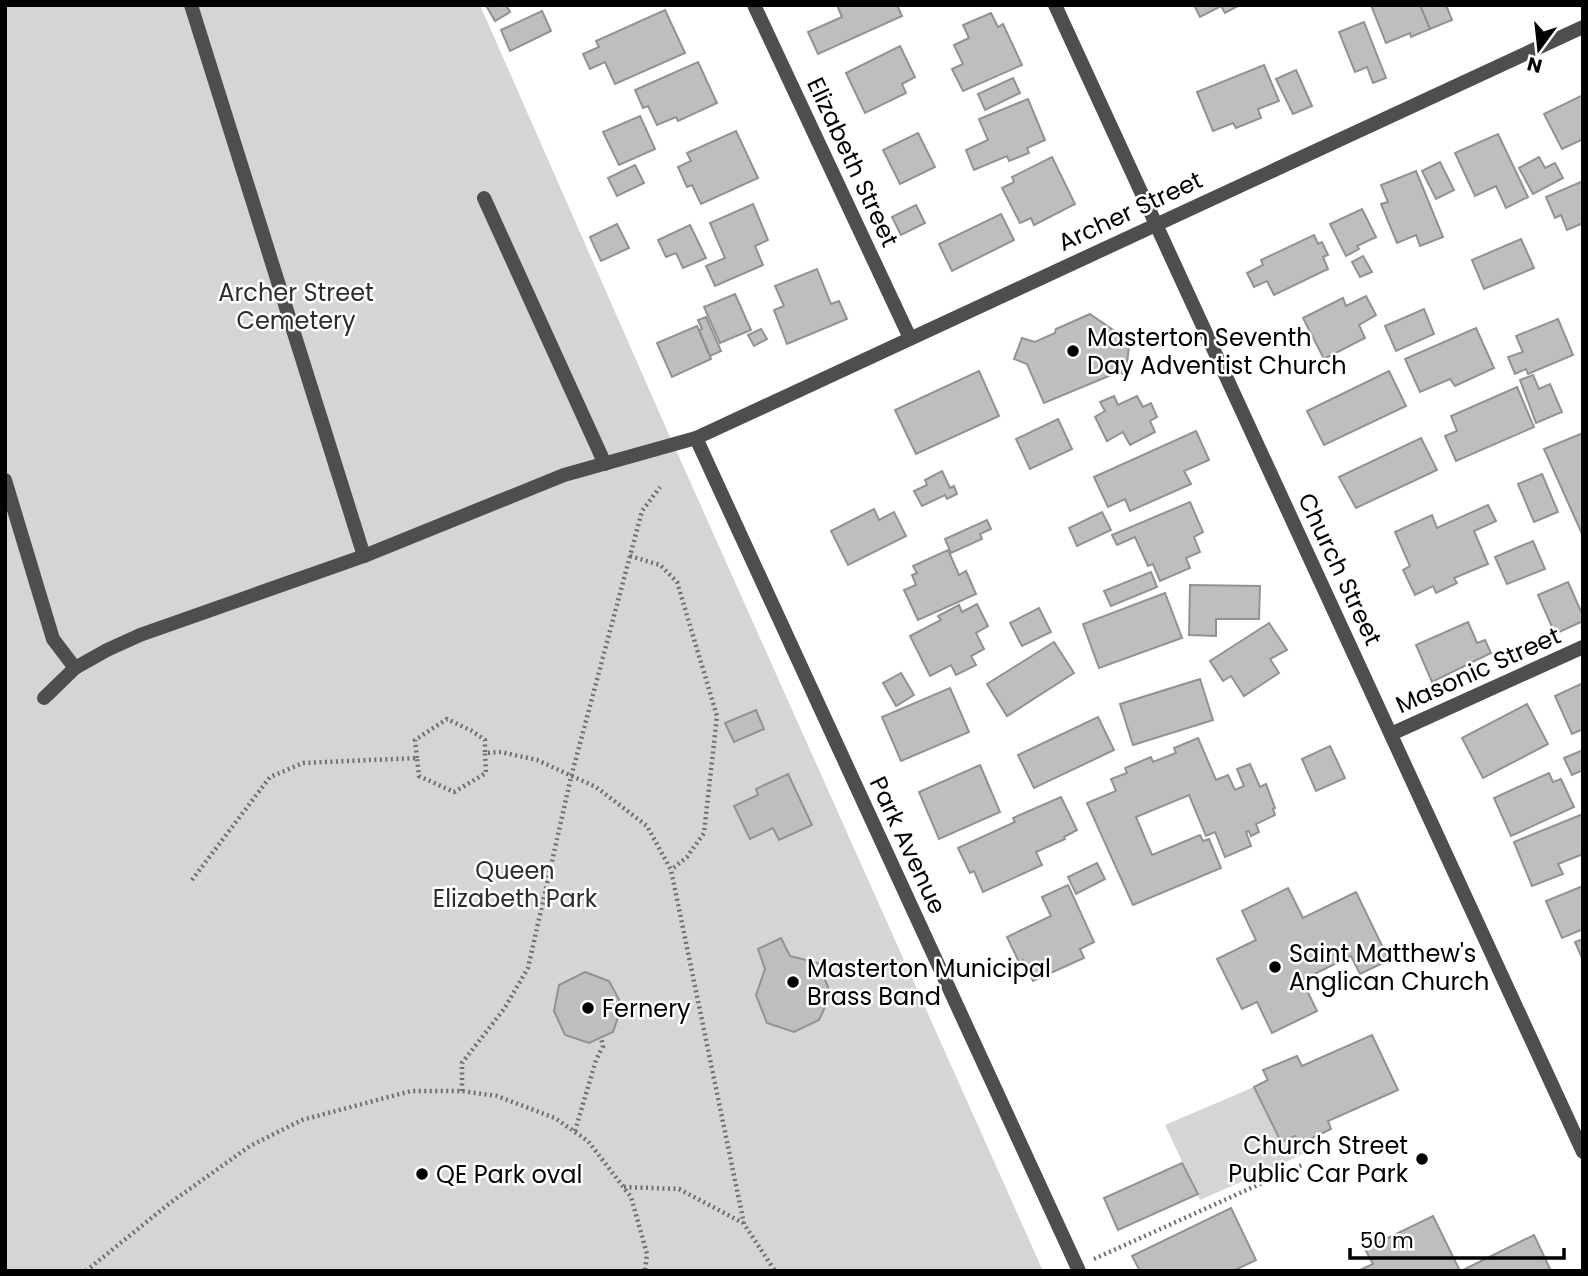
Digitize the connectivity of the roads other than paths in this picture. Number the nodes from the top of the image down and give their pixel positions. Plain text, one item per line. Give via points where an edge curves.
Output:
1 (191, 5) edge
2 (754, 5) edge
3 (1055, 5) edge
4 (1583, 27) edge
5 (484, 198) dead end
6 (1155, 224) junction
7 (910, 338) junction
8 (696, 438) junction
9 (605, 464) junction
10 (5, 480) edge
11 (364, 556) junction
12 (1583, 647) edge
13 (75, 668) junction
14 (44, 698) dead end
15 (1391, 734) junction
16 (1583, 1152) edge
17 (1078, 1269) edge

1 - 11 street
2 - 7 street, Elizabeth Street
3 - 6 street, Church Street
4 - 6 street, Archer Street
5 - 9 street
6 - 7 street, Archer Street
6 - 15 street, Church Street
7 - 8 street, Archer Street
8 - 9 street, Archer Street
8 - 17 street, Park Avenue
9 - 11 street, Archer Street via 564,475
10 - 13 street via 53,639
11 - 13 street, Archer Street via 140,635
12 - 15 street, Masonic Street
13 - 14 street, Archer Street
15 - 16 street, Church Street

